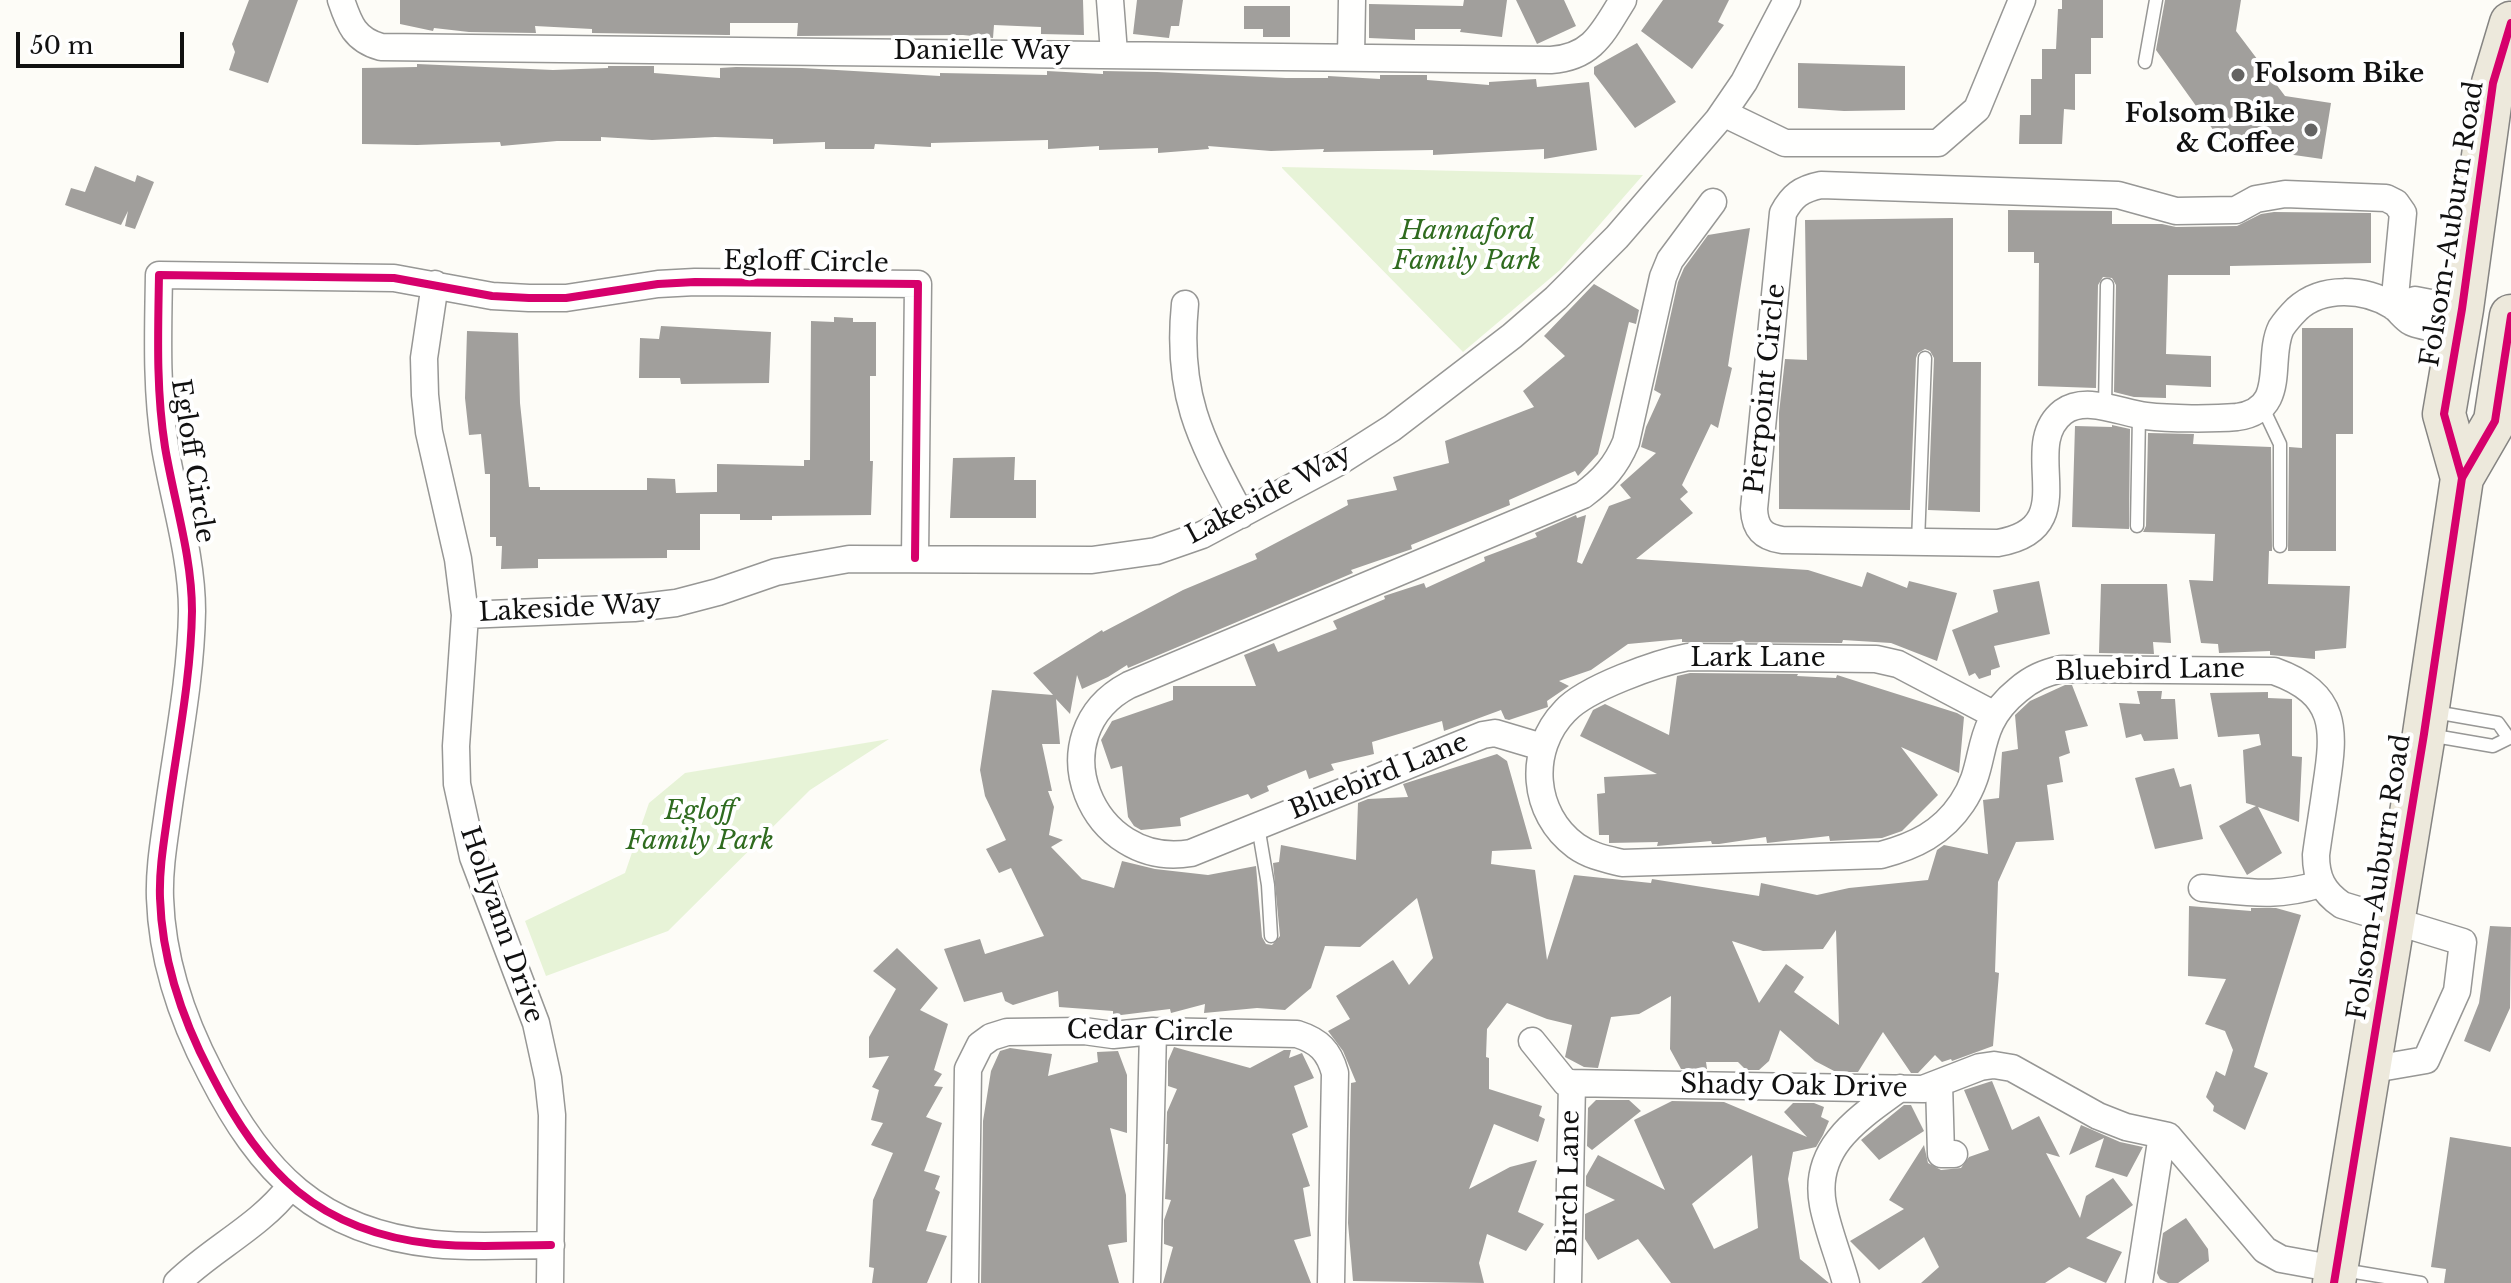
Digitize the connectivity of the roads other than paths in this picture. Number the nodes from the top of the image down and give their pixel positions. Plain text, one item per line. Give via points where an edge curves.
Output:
1 (341, 0) edge
2 (1110, 0) edge
3 (1352, 0) edge
4 (1623, 0) edge
5 (1787, 0) edge
6 (2022, 0) edge
7 (2156, 0) edge
8 (2511, 23) edge
9 (1114, 53) junction
10 (1351, 57) junction
11 (2145, 62) dead end
12 (1723, 113) junction
13 (1713, 202) dead end
14 (435, 284) junction
15 (2107, 285) dead end
16 (1185, 304) dead end
17 (2394, 307) junction
18 (2460, 320) junction
19 (2509, 338) edge
20 (1925, 358) dead end
21 (2262, 406) junction
22 (2105, 408) junction
23 (2139, 415) junction
24 (2462, 478) junction
25 (1241, 515) junction
26 (2137, 526) dead end
27 (1918, 542) junction
28 (2280, 546) dead end
29 (915, 558) junction
30 (465, 615) junction
31 (1993, 714) junction
32 (2426, 722) junction
33 (2510, 737) edge
34 (1542, 747) junction
35 (1258, 826) junction
36 (2320, 884) junction
37 (2202, 888) dead end
38 (2393, 921) junction
39 (1271, 936) dead end
40 (1153, 1031) junction
41 (1532, 1041) dead end
42 (2368, 1070) junction
43 (1572, 1083) junction
44 (1939, 1083) junction
45 (1900, 1088) junction
46 (2162, 1135) junction
47 (1954, 1154) dead end
48 (290, 1187) junction
49 (551, 1245) junction
50 (2335, 1276) edge
51 (177, 1283) edge
52 (550, 1283) edge
53 (965, 1283) edge
54 (1147, 1283) edge
55 (1331, 1283) edge
56 (1568, 1283) edge
57 (1846, 1283) edge
58 (2139, 1283) edge
59 (2421, 1283) edge

1 - 9 street, Danielle Way via 352,31 381,47
2 - 9 street
3 - 10 street
4 - 10 street, Danielle Way via 1590,47 1565,59
5 - 12 street, Lakeside Way
6 - 12 street via 1977,109 1938,143 1785,143
7 - 11 lane
8 - 18 main road, Folsom-Auburn Road via 2493,83
9 - 10 street, Danielle Way
12 - 25 street, Lakeside Way via 1617,237 1512,336 1392,428
13 - 35 street, Bluebird Lane via 1663,277 1626,442 1604,480 1583,495 1129,685 1092,716 1081,749 1082,773 1101,819 1119,838 1135,848 1176,855
14 - 29 street, Egloff Circle via 492,296 566,298 695,282 918,284
14 - 30 street, Hollyann Drive via 424,358 425,395
14 - 48 street, Egloff Circle via 394,278 159,275 159,393 192,608 161,860 163,935 174,990 194,1042 233,1116
15 - 22 lane
16 - 25 street via 1188,397 1205,448
17 - 18 street via 2415,300
17 - 21 street via 2358,293 2322,294 2308,301 2280,330 2272,390
17 - 27 street, Pierpoint Circle via 2403,213 2386,198 2285,194 2256,199 2236,210 2176,211 2118,195 1804,188 1783,213 1755,522 1769,538 1782,540
18 - 24 main road, Folsom-Auburn Road via 2444,414
19 - 24 main road, Folsom-Auburn Road via 2495,421
20 - 27 lane
21 - 23 street, Pierpoint Circle via 2236,417
21 - 28 lane via 2280,444
22 - 23 street, Pierpoint Circle
22 - 27 street, Pierpoint Circle via 2073,407 2052,425 2046,506 2031,531 1998,543
23 - 26 lane
24 - 32 main road, Folsom-Auburn Road
25 - 29 street, Lakeside Way via 1202,535 1125,557
29 - 30 street, Lakeside Way via 812,563 704,596 634,608
30 - 49 street, Hollyann Drive via 457,784 473,857 543,1053 552,1115
31 - 34 street, Lark Lane via 1898,664 1876,659 1688,657 1584,696 1552,725
31 - 34 street, Bluebird Lane via 1963,802 1928,838 1881,855 1622,863 1601,859 1578,847 1553,822 1539,782
31 - 36 street, Bluebird Lane via 2030,680 2062,669 2261,669 2293,677 2322,704 2331,724 2333,744 2316,855
32 - 33 lane via 2493,746
32 - 33 lane via 2498,723
32 - 38 main road, Folsom-Auburn Road
34 - 35 street, Bluebird Lane via 1495,733 1483,735
35 - 39 lane
36 - 37 street via 2273,894
36 - 38 street via 2342,905
38 - 42 main road, Folsom-Auburn Road
38 - 42 street via 2463,942 2457,991 2426,1060
40 - 53 street, Cedar Circle via 1007,1032 980,1045 968,1069
40 - 54 street
40 - 55 street, Cedar Circle via 1297,1034 1323,1047 1335,1073
41 - 43 street via 1566,1083
42 - 50 main road, Folsom-Auburn Road
43 - 45 street, Shady Oak Drive
43 - 56 street, Birch Lane
44 - 45 street, Shady Oak Drive
44 - 46 street, Shady Oak Drive via 1980,1067 2012,1068 2098,1116
44 - 47 street via 1941,1154
45 - 57 street via 1842,1134 1825,1166 1823,1206
46 - 50 street via 2265,1250
46 - 58 street
48 - 49 street, Egloff Circle via 350,1222 401,1239
48 - 51 street via 247,1230
49 - 52 street, Hollyann Drive
50 - 59 lane

